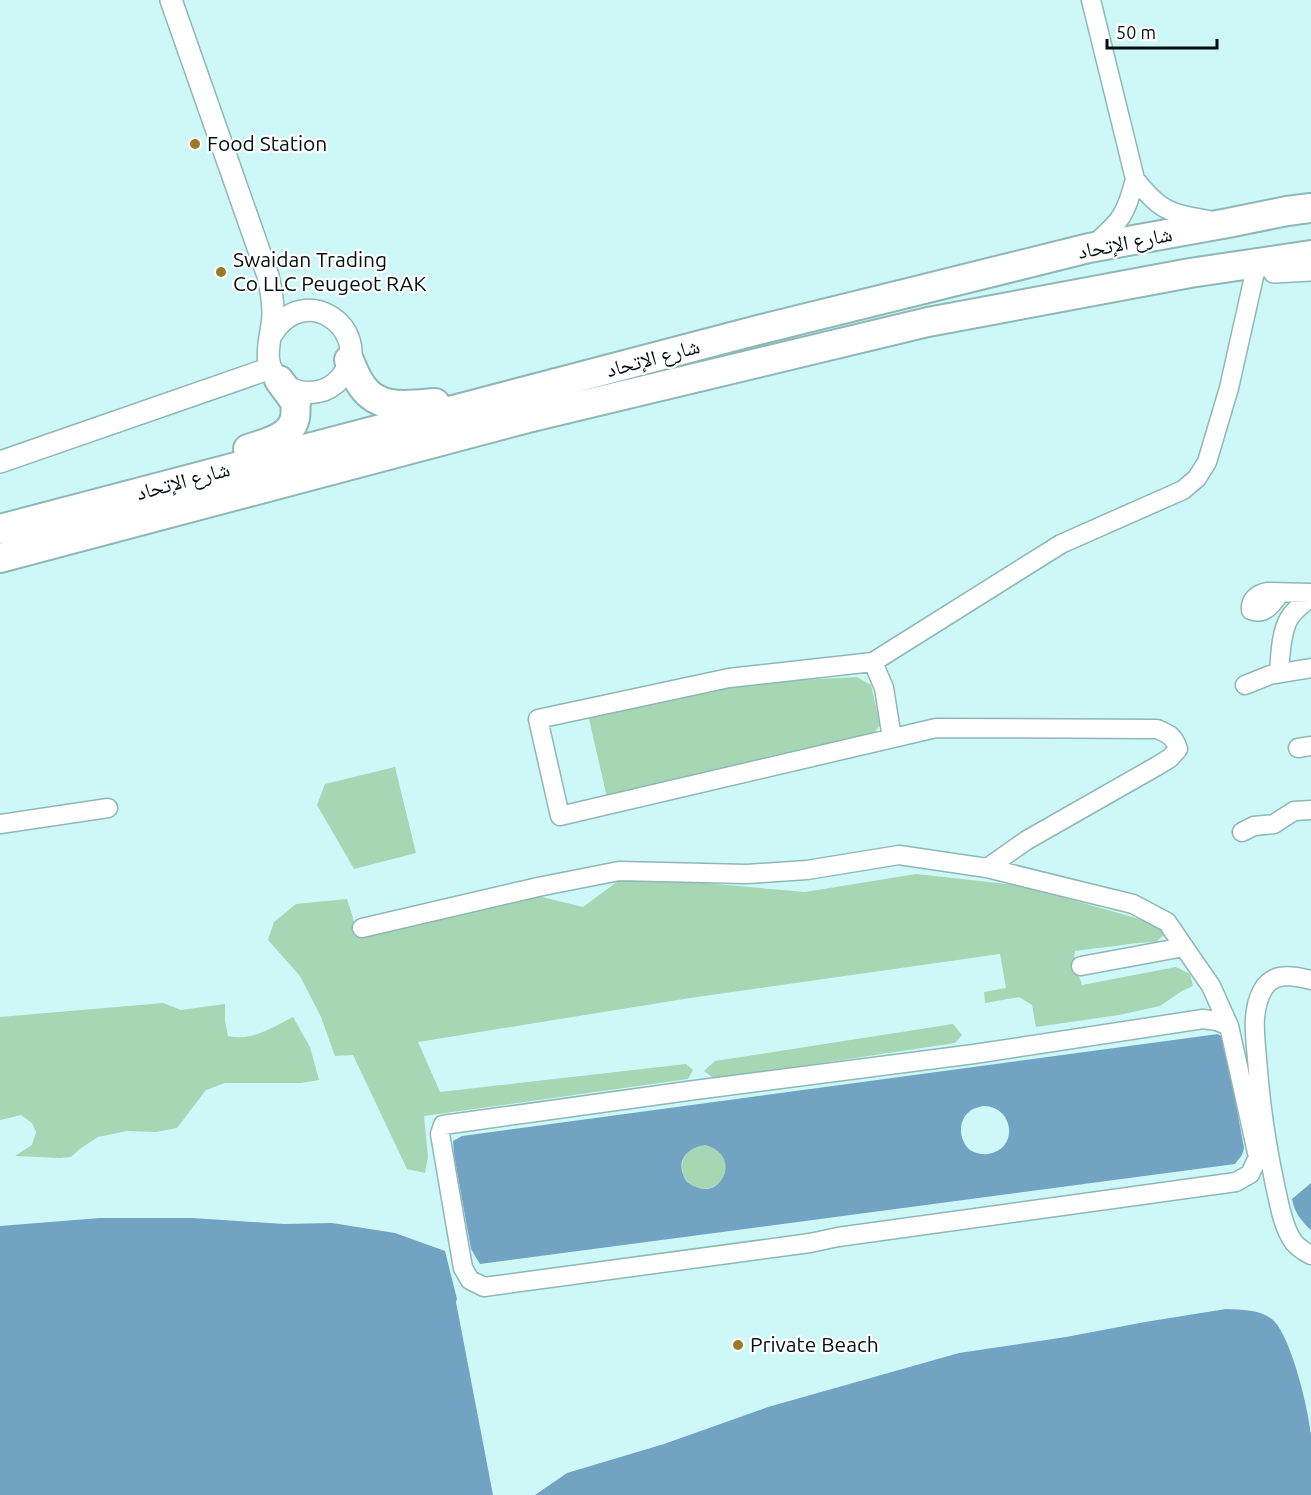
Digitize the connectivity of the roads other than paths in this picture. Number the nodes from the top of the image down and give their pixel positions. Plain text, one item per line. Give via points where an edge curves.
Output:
1 (171, 0) edge
2 (1091, 0) edge
3 (1135, 178) junction
4 (1311, 208) edge
5 (1228, 223) junction
6 (1089, 248) junction
7 (1311, 255) edge
8 (1311, 270) edge
9 (1255, 272) junction
10 (1190, 273) junction
11 (268, 276) junction
12 (310, 310) junction
13 (271, 335) junction
14 (349, 360) junction
15 (275, 374) junction
16 (518, 394) junction
17 (0, 462) edge
18 (92, 505) junction
19 (0, 530) edge
20 (0, 558) edge
21 (1280, 593) dead end
22 (1311, 593) edge
23 (1311, 597) edge
24 (873, 662) junction
25 (1311, 668) edge
26 (1279, 673) junction
27 (1245, 685) dead end
28 (892, 738) junction
29 (108, 808) dead end
30 (1311, 810) edge
31 (0, 824) edge
32 (1242, 832) dead end
33 (987, 868) junction
34 (362, 928) dead end
35 (1184, 947) junction
36 (1081, 966) dead end
37 (1311, 980) edge
38 (1229, 1026) junction
39 (1311, 1256) edge

1 - 11 street
2 - 3 street
3 - 5 street via 1149,197 1169,211
3 - 6 street via 1119,222
4 - 5 highway, شارع الإتحاد
5 - 6 highway, شارع الإتحاد
6 - 16 highway, شارع الإتحاد
7 - 10 highway, شارع الإتحاد
8 - 9 street
9 - 10 street
9 - 24 street via 1229,388 1207,462 1197,478 1183,490 1061,544
10 - 20 highway, شارع الإتحاد via 928,322 539,415
11 - 12 street via 280,290
11 - 13 street via 273,305
12 - 13 street via 286,317
12 - 14 street via 322,312 342,327 349,340
13 - 15 street via 268,357
14 - 15 street via 340,379 317,393 296,391
14 - 16 highway via 362,386 375,399 391,405
15 - 17 street
15 - 18 highway via 296,403 295,419 287,433
16 - 18 highway, شارع الإتحاد
18 - 19 highway, شارع الإتحاد
21 - 22 street
23 - 26 street via 1286,624
24 - 28 street via 884,688
24 - 28 street via 729,678 538,719 553,788 560,816
25 - 26 street
26 - 27 street
28 - 33 street via 936,728 1157,729 1176,741 1178,749 1170,758 1026,840
29 - 31 street
30 - 32 street via 1294,811 1274,824
33 - 34 street via 899,855 807,870 747,874 619,871
33 - 35 street via 1133,904 1167,922
35 - 36 street
35 - 38 street via 1211,986
37 - 39 street via 1286,976 1268,983 1255,1016 1259,1090 1279,1202 1291,1239
38 - 38 street via 1203,1019 974,1054 443,1125 440,1134 463,1268 470,1280 484,1287 1236,1182 1250,1174 1258,1157

